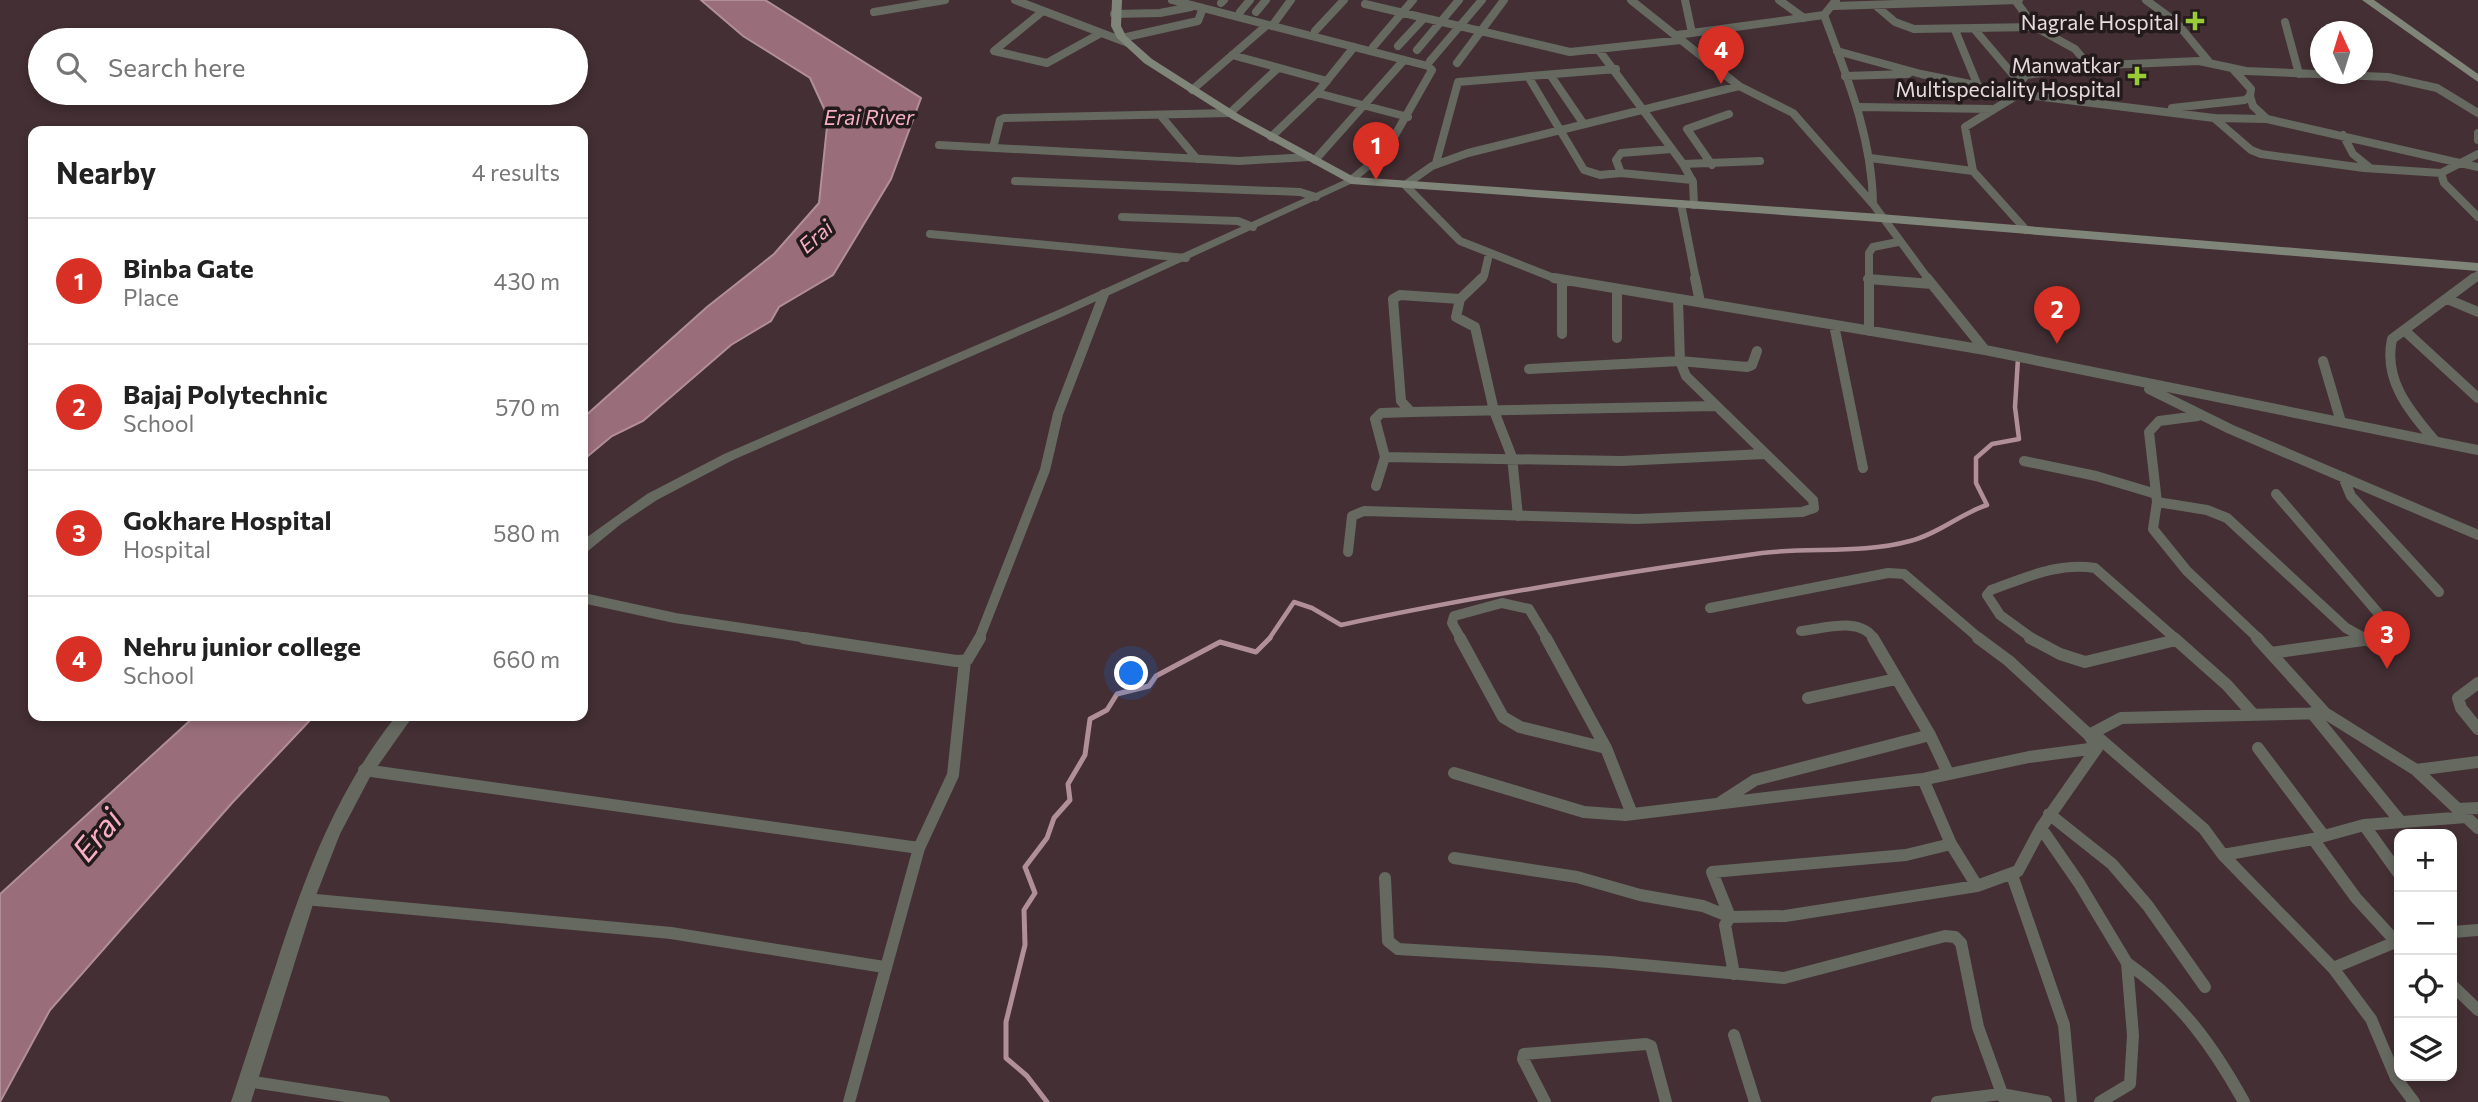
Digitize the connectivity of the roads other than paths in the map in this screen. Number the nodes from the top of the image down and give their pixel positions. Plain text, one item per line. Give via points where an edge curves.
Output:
1 (945, 0) edge
2 (1015, 0) edge
3 (1117, 0) edge
4 (1172, 0) edge
5 (1250, 0) edge
6 (1266, 0) edge
7 (1291, 0) edge
8 (1346, 0) edge
9 (1413, 0) edge
10 (1459, 0) edge
11 (1482, 0) edge
12 (1504, 0) edge
13 (1631, 0) edge
14 (1685, 0) edge
15 (1779, 0) edge
16 (2016, 0) edge
17 (2165, 0) edge
18 (2367, 0) edge
19 (1943, 1) edge
20 (1367, 2) edge
21 (2149, 2) edge
22 (1203, 3) edge
23 (1835, 3) edge
24 (1875, 5) junction
25 (1195, 6) junction
26 (1043, 11) junction
27 (874, 12) dead end
28 (1240, 12) dead end
29 (1256, 12) dead end
30 (1160, 13) junction
31 (1402, 13) junction
32 (1114, 15) junction
33 (1824, 15) junction
34 (1424, 18) junction
35 (1804, 18) junction
36 (1440, 22) junction
37 (2285, 22) dead end
38 (1269, 25) junction
39 (1460, 27) junction
40 (2035, 27) junction
41 (1163, 28) junction
42 (1955, 30) junction
43 (1975, 30) junction
44 (1315, 31) dead end
45 (1481, 31) junction
46 (1101, 33) junction
47 (1692, 33) junction
48 (1679, 38) junction
49 (1125, 41) junction
50 (1398, 46) dead end
51 (1354, 47) junction
52 (1373, 47) dead end
53 (1598, 49) junction
54 (1417, 50) dead end
55 (1837, 51) junction
56 (1232, 55) junction
57 (1404, 60) junction
58 (1430, 61) dead end
59 (1457, 62) dead end
60 (2210, 63) junction
61 (1278, 68) junction
62 (2091, 68) junction
63 (2232, 68) junction
64 (1616, 69) junction
65 (1921, 74) junction
66 (2299, 74) junction
67 (1551, 76) junction
68 (1845, 76) junction
69 (1529, 78) junction
70 (2478, 79) edge
71 (1327, 81) junction
72 (2020, 83) junction
73 (1739, 86) junction
74 (1978, 86) junction
75 (1192, 90) junction
76 (1317, 93) junction
77 (2019, 94) junction
78 (2031, 94) junction
79 (2250, 96) junction
80 (2109, 97) dead end
81 (1365, 106) junction
82 (1860, 107) junction
83 (1645, 109) junction
84 (1991, 109) junction
85 (1230, 113) junction
86 (2478, 113) edge
87 (1729, 114) dead end
88 (1161, 116) junction
89 (1408, 117) junction
90 (2214, 118) junction
91 (2267, 119) junction
92 (1583, 123) junction
93 (1562, 128) junction
94 (2478, 133) edge
95 (2343, 135) junction
96 (1271, 137) junction
97 (2478, 140) edge
98 (939, 145) dead end
99 (993, 148) junction
100 (1672, 149) junction
101 (2478, 154) edge
102 (1312, 158) junction
103 (1870, 158) junction
104 (1197, 159) junction
105 (1760, 161) dead end
106 (1436, 163) junction
107 (1683, 164) junction
108 (2455, 164) junction
109 (1712, 165) junction
110 (2369, 167) junction
111 (2478, 167) edge
112 (1973, 172) junction
113 (1621, 173) junction
114 (2441, 173) junction
115 (1351, 180) junction
116 (1692, 180) junction
117 (1015, 181) dead end
118 (1405, 185) junction
119 (1317, 197) junction
120 (1688, 204) junction
121 (1873, 204) junction
122 (1122, 217) dead end
123 (1880, 218) junction
124 (2478, 218) edge
125 (1253, 227) junction
126 (2026, 230) junction
127 (930, 234) dead end
128 (1898, 242) junction
129 (1489, 254) junction
130 (1186, 258) junction
131 (2478, 267) edge
132 (2478, 275) edge
133 (1868, 279) junction
134 (1562, 281) junction
135 (1932, 284) junction
136 (1617, 292) junction
137 (1104, 294) junction
138 (1460, 299) junction
139 (1678, 299) junction
140 (2447, 299) junction
141 (1700, 302) junction
142 (2478, 313) edge
143 (1834, 325) junction
144 (2404, 330) junction
145 (1869, 331) junction
146 (1562, 334) dead end
147 (1617, 338) dead end
148 (1985, 350) junction
149 (1757, 351) dead end
150 (1680, 361) junction
151 (2323, 361) dead end
152 (1530, 369) dead end
153 (2140, 384) junction
154 (2478, 398) edge
155 (1716, 406) junction
156 (1494, 411) junction
157 (1413, 412) junction
158 (2198, 416) junction
159 (2340, 422) junction
160 (2435, 441) junction
161 (2478, 450) edge
162 (1764, 454) junction
163 (1385, 457) junction
164 (1512, 457) junction
165 (2024, 461) dead end
166 (1863, 468) dead end
167 (2343, 477) junction
168 (1376, 486) dead end
169 (2276, 494) dead end
170 (2155, 497) junction
171 (1518, 516) junction
172 (2478, 535) edge
173 (588, 543) edge
174 (1349, 552) dead end
175 (2439, 592) dead end
176 (588, 599) edge
177 (1710, 608) dead end
178 (1801, 631) dead end
179 (2176, 640) junction
180 (2362, 640) junction
181 (2272, 653) junction
182 (965, 660) junction
183 (1896, 679) junction
184 (2478, 683) edge
185 (1808, 698) dead end
186 (2252, 713) junction
187 (2318, 713) junction
188 (400, 721) edge
189 (2478, 729) edge
190 (2091, 734) junction
191 (1930, 735) junction
192 (1607, 748) junction
193 (2097, 748) junction
194 (2258, 748) dead end
195 (2478, 762) edge
196 (364, 770) junction
197 (2416, 771) junction
198 (1454, 773) dead end
199 (1948, 773) junction
200 (1923, 779) junction
201 (1719, 803) junction
202 (2478, 808) edge
203 (2462, 813) junction
204 (1632, 814) junction
205 (2049, 814) junction
206 (2400, 821) junction
207 (2364, 825) junction
208 (2041, 828) junction
209 (2478, 828) edge
210 (2318, 837) junction
211 (1951, 844) junction
212 (919, 848) junction
213 (2224, 855) junction
214 (1454, 858) dead end
215 (2394, 867) edge
216 (2012, 875) junction
217 (1385, 878) dead end
218 (1977, 886) junction
219 (305, 899) junction
220 (1730, 917) junction
221 (2478, 930) edge
222 (2457, 932) edge
223 (2394, 939) edge
224 (2394, 945) edge
225 (2127, 963) junction
226 (884, 967) junction
227 (2333, 968) junction
228 (1734, 974) junction
229 (2205, 986) dead end
230 (2457, 990) edge
231 (2478, 1010) edge
232 (1734, 1035) dead end
233 (247, 1081) junction
234 (2003, 1098) edge
235 (241, 1102) edge
236 (384, 1102) edge
237 (849, 1102) edge
238 (1545, 1102) edge
239 (1667, 1102) edge
240 (1755, 1102) edge
241 (1937, 1102) edge
242 (2046, 1102) edge
243 (2071, 1102) edge
244 (2100, 1102) edge
245 (2244, 1102) edge
246 (2414, 1102) edge

1 - 27 street
2 - 26 street
3 - 32 main road
4 - 25 street
5 - 28 street
6 - 29 street
7 - 38 street
8 - 20 street
8 - 44 street
9 - 31 street
10 - 36 street
11 - 39 street
12 - 45 street
13 - 48 street
14 - 47 street
15 - 35 street
16 - 19 street
16 - 40 street
17 - 21 street
18 - 70 main road
19 - 24 street
20 - 31 street
21 - 60 street via 2176,22
22 - 25 street
22 - 38 street
22 - 41 street via 1198,21
23 - 24 street
23 - 33 street
24 - 42 street via 1895,22 1914,29
25 - 30 street
26 - 46 street
26 - 46 street via 994,51 1047,63
30 - 32 street
30 - 41 street
31 - 34 street
31 - 52 street
32 - 49 main road
33 - 35 street
33 - 55 street
34 - 36 street
34 - 50 street
35 - 47 street
36 - 39 street
36 - 54 street
37 - 66 street
38 - 51 street
38 - 56 street
39 - 45 street
39 - 58 street
40 - 43 street
40 - 62 street via 2069,44
41 - 49 street
42 - 43 street
42 - 74 street
43 - 72 street
45 - 53 street via 1561,51
45 - 59 street
46 - 49 street
47 - 48 street
48 - 53 street
48 - 73 street
49 - 75 main road
51 - 57 street
51 - 71 street
53 - 64 street
55 - 65 street
55 - 68 street
56 - 61 street
56 - 75 street
57 - 81 street
57 - 89 street via 1433,71
60 - 62 street
60 - 63 street
61 - 71 street
61 - 85 street
62 - 72 street via 2026,75
63 - 66 street
63 - 79 street via 2251,89
64 - 67 street
64 - 83 street
65 - 68 street
65 - 74 street
66 - 86 street via 2354,74 2437,88
67 - 69 street
67 - 92 street
68 - 82 street
69 - 93 street
69 - 106 street via 1456,83
71 - 76 street
72 - 78 street
73 - 83 street
73 - 121 street via 1793,113
74 - 77 street
75 - 85 main road
76 - 81 street
76 - 96 street
77 - 78 street
77 - 84 street
78 - 90 street
79 - 80 street via 2160,108
79 - 91 street via 2253,106
81 - 89 street
81 - 102 street
82 - 84 street
82 - 103 street
83 - 92 street
83 - 100 street
84 - 112 street via 1965,127
85 - 88 street
85 - 96 main road
87 - 109 street via 1687,129
88 - 99 street via 1004,118
88 - 104 street
89 - 115 street via 1386,151
90 - 91 street
90 - 110 street via 2256,153
91 - 95 street
92 - 93 street
93 - 106 street
93 - 113 street via 1584,170 1600,175
94 - 97 street
95 - 108 street
95 - 110 street via 2353,154
96 - 102 main road
98 - 99 street
99 - 104 street
100 - 107 street
100 - 113 street via 1621,153 1616,160
101 - 108 street
102 - 104 street via 1259,162
102 - 115 main road
103 - 112 street
103 - 121 street
105 - 109 street
106 - 118 street via 1413,175
107 - 109 street
107 - 116 street
108 - 111 street
108 - 114 street
110 - 114 street
112 - 126 street
113 - 116 street
114 - 124 street via 2444,183
115 - 118 main road
115 - 119 street
116 - 120 street
117 - 119 street via 1300,192
118 - 120 main road
118 - 129 street via 1460,241
119 - 125 street
120 - 123 main road
120 - 141 street
121 - 123 street
122 - 125 street via 1238,221
123 - 126 main road
123 - 128 street
125 - 130 street
126 - 131 main road
127 - 130 street
128 - 133 street via 1871,250
128 - 135 street
129 - 134 street
129 - 138 street via 1484,276
130 - 137 street
132 - 140 street
133 - 135 street
133 - 145 street
134 - 136 street
134 - 146 street
135 - 148 street
136 - 139 street
136 - 147 street
137 - 173 street via 706,468 611,523
137 - 182 street via 1058,414 1045,470 974,652
138 - 156 street via 1456,317 1475,327
138 - 157 street via 1400,295 1393,299 1401,401
139 - 141 street
139 - 150 street
140 - 142 street
140 - 144 street
141 - 143 street
143 - 145 street
143 - 166 street
144 - 154 street
144 - 160 street via 2392,339 2388,351 2390,373 2401,396
145 - 148 street
148 - 153 street
149 - 150 street via 1747,367
150 - 152 street
150 - 155 street via 1693,386
151 - 159 street
153 - 158 street
153 - 159 street
155 - 156 street
155 - 162 street
156 - 157 street
156 - 164 street
157 - 163 street via 1381,413 1375,419
158 - 167 street
158 - 170 street via 2159,421 2149,432
159 - 160 street
160 - 161 street
162 - 164 street via 1613,461
162 - 171 street via 1813,500 1814,509 1637,519
163 - 164 street
163 - 168 street
164 - 171 street
165 - 170 street via 2096,476
167 - 172 street
167 - 175 street via 2351,496
169 - 180 street via 2385,621 2391,635 2381,642
170 - 180 street via 2227,518
170 - 181 street via 2152,529 2164,546
171 - 174 street via 1359,512 1352,516
176 - 182 street via 675,618
177 - 190 street via 1888,573 1904,574
178 - 183 street via 1863,627
179 - 179 street via 2085,662 2072,661 2051,652 1991,607 1987,595 2063,567 2086,565 2103,573
179 - 186 street
180 - 181 street
181 - 187 street
182 - 212 street via 953,775
183 - 185 street
183 - 191 street
184 - 189 street via 2458,698
186 - 187 street
186 - 190 street via 2121,718
187 - 197 street
187 - 206 street
188 - 196 street
190 - 193 street
190 - 213 street via 2204,829
191 - 199 street
191 - 201 street via 1755,780
192 - 192 street via 1527,607 1506,603 1454,616 1452,623 1503,717 1520,727
192 - 204 street
193 - 199 street
193 - 205 street
194 - 210 street
195 - 197 street
196 - 212 street
196 - 219 street
197 - 203 street
198 - 204 street via 1584,812
199 - 200 street
200 - 201 street
200 - 211 street
201 - 204 street
202 - 203 street
203 - 206 street
203 - 209 street
205 - 208 street
205 - 229 street via 2112,864
206 - 207 street
207 - 210 street
207 - 215 street
208 - 216 street
208 - 225 street
210 - 213 street
210 - 223 street via 2356,898
211 - 218 street
211 - 220 street via 1906,855 1712,872
212 - 226 street
213 - 227 street
214 - 220 street via 1577,877 1703,906
216 - 218 street
216 - 243 street via 2064,1025
217 - 228 street via 1388,941 1398,949 1610,961
218 - 220 street via 1784,916
219 - 226 street via 671,933
219 - 233 street
220 - 228 street via 1725,925
221 - 222 street
224 - 227 street
225 - 244 street via 2133,1035 2130,1084
225 - 245 street via 2161,984 2190,1014
226 - 237 street
227 - 246 street via 2371,1019 2396,1079
228 - 234 street via 1800,976 1955,937 1961,943 1978,1027
230 - 231 street
232 - 240 street
233 - 235 street
233 - 236 street
234 - 241 street
234 - 242 street
238 - 239 street via 1524,1054 1646,1044 1651,1046

